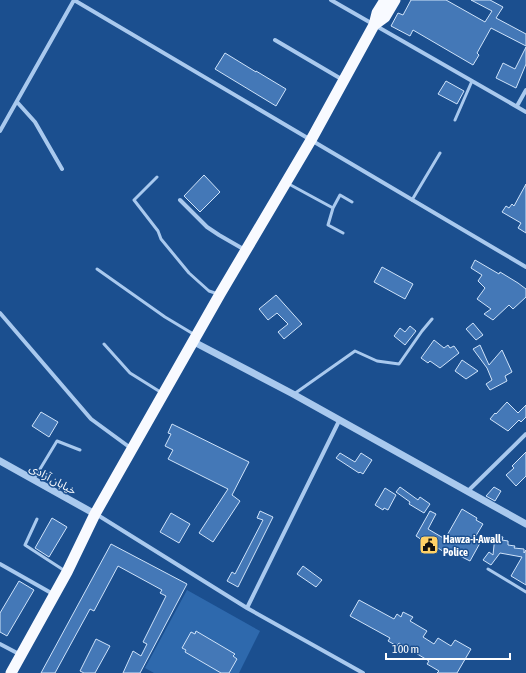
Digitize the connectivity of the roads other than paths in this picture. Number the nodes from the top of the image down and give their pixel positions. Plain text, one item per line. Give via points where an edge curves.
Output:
1 (74, 0) edge
2 (331, 0) edge
3 (385, 0) edge
4 (395, 0) edge
5 (374, 25) junction
6 (275, 40) dead end
7 (344, 80) junction
8 (472, 81) junction
9 (526, 90) edge
10 (16, 102) junction
11 (516, 106) junction
12 (526, 112) edge
13 (455, 120) dead end
14 (0, 131) edge
15 (311, 140) junction
16 (440, 153) dead end
17 (62, 169) dead end
18 (157, 177) dead end
19 (285, 183) junction
20 (180, 200) dead end
21 (412, 200) junction
22 (352, 202) dead end
23 (333, 208) junction
24 (343, 233) dead end
25 (246, 250) junction
26 (526, 267) edge
27 (97, 269) dead end
28 (220, 294) junction
29 (0, 313) edge
30 (432, 319) dead end
31 (195, 339) junction
32 (104, 344) dead end
33 (163, 394) junction
34 (293, 394) junction
35 (339, 421) junction
36 (526, 434) edge
37 (132, 449) junction
38 (80, 450) dead end
39 (0, 461) edge
40 (33, 481) junction
41 (467, 492) junction
42 (95, 514) junction
43 (37, 519) dead end
44 (526, 524) edge
45 (0, 564) edge
46 (488, 569) dead end
47 (66, 572) junction
48 (526, 592) edge
49 (54, 594) junction
50 (247, 608) junction
51 (0, 644) edge
52 (20, 655) junction
53 (10, 673) edge
54 (363, 673) edge

1 - 10 street
1 - 15 street
2 - 5 street
3 - 5 highway
4 - 5 highway via 385,17
5 - 7 highway
5 - 8 street
6 - 7 street
7 - 15 highway
8 - 11 street
8 - 13 lane
9 - 11 street
10 - 14 street
10 - 17 street via 35,122
11 - 12 street
15 - 19 highway
15 - 21 street
16 - 21 lane
18 - 28 lane via 134,200 189,273 209,291
19 - 23 lane
19 - 25 highway
20 - 25 street via 208,227
21 - 26 street
22 - 23 lane via 340,195
23 - 24 lane via 328,225
25 - 28 highway
27 - 31 lane
28 - 31 highway
29 - 37 street via 91,419
30 - 34 lane via 399,364 377,361 355,351
31 - 33 highway
31 - 34 street
32 - 33 lane via 130,373
33 - 37 highway
34 - 35 street
35 - 41 street
35 - 50 street
36 - 41 street
37 - 42 highway
38 - 40 lane via 57,441
39 - 40 street, خیابان آزادی
40 - 42 street, خیابان آزادی
41 - 44 street
42 - 47 highway
42 - 50 street
43 - 47 lane via 25,545
45 - 49 street
46 - 48 lane
47 - 49 highway
49 - 52 highway
50 - 54 street
51 - 52 street
52 - 53 highway

